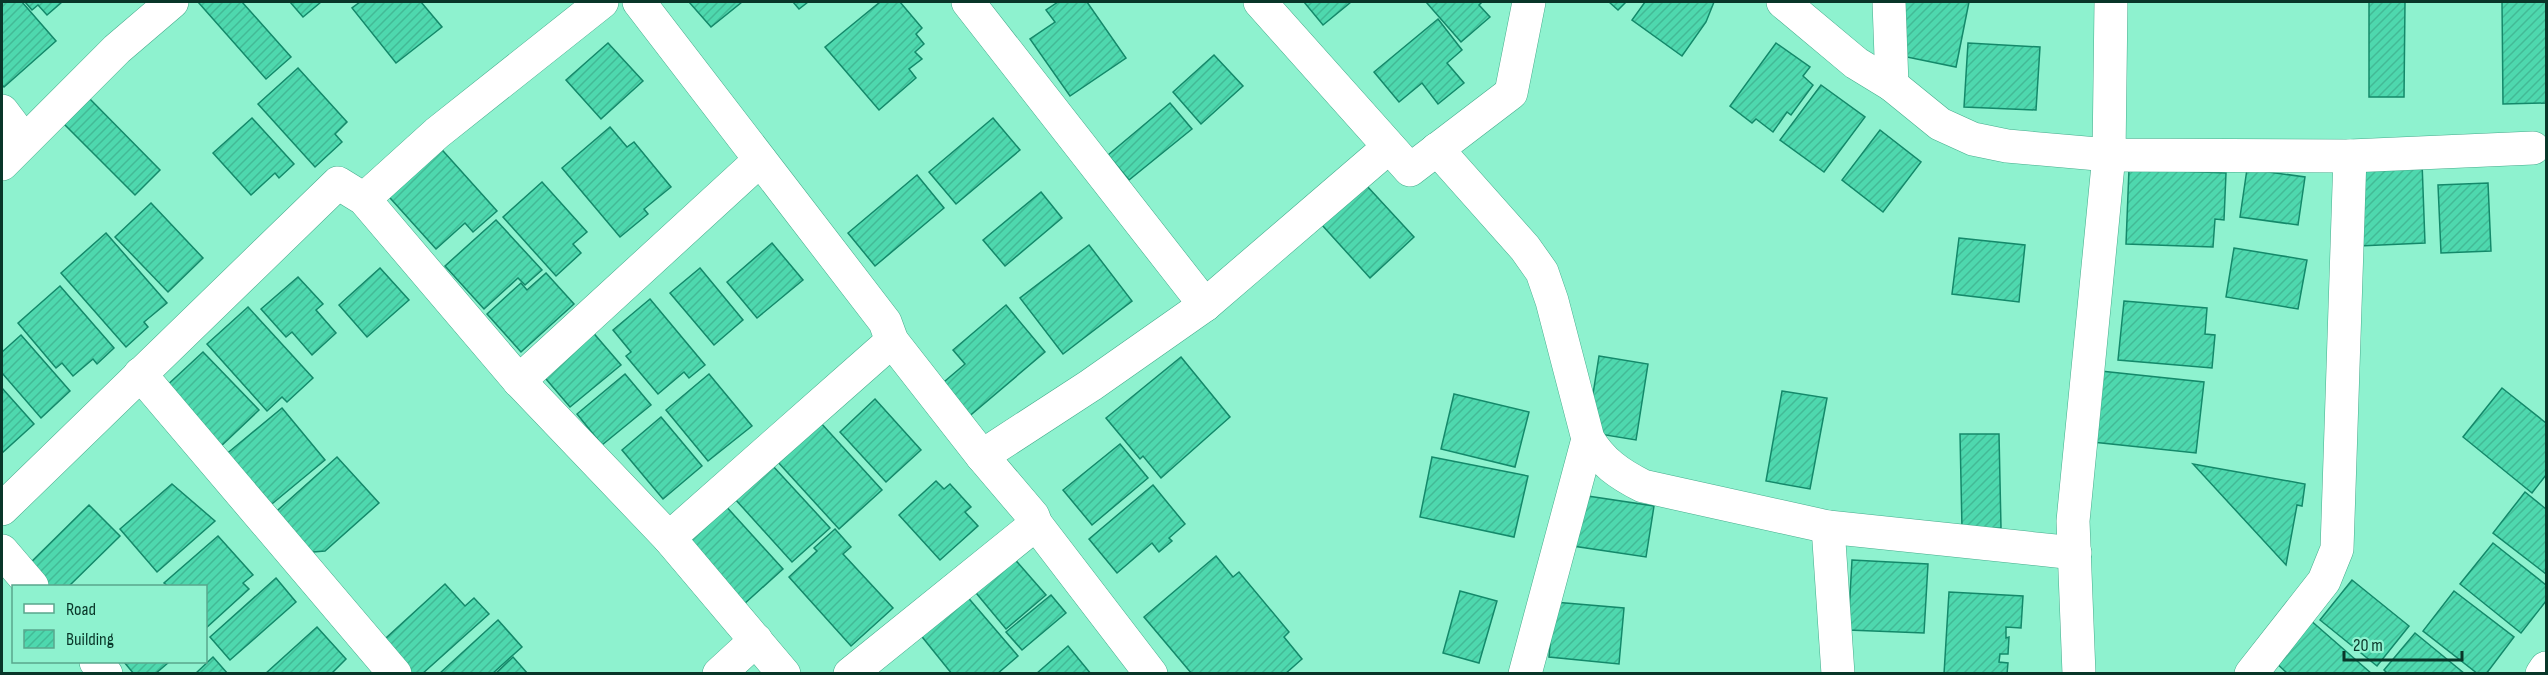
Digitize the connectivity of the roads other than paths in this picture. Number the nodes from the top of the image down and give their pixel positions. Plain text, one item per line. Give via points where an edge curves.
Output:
1 (172, 2) edge
2 (602, 2) edge
3 (639, 2) edge
4 (968, 2) edge
5 (1260, 2) edge
6 (1528, 2) edge
7 (1783, 2) edge
8 (1889, 2) edge
9 (2111, 2) edge
10 (1892, 86) junction
11 (2, 111) edge
12 (24, 140) junction
13 (1389, 147) junction
14 (2533, 148) dead end
15 (1437, 149) junction
16 (2109, 155) junction
17 (2350, 156) junction
18 (760, 160) junction
19 (2, 164) edge
20 (364, 199) junction
21 (1205, 305) junction
22 (892, 341) junction
23 (140, 374) junction
24 (519, 381) junction
25 (1588, 440) junction
26 (982, 456) junction
27 (2, 508) edge
28 (1036, 524) junction
29 (1828, 527) junction
30 (669, 538) junction
31 (2, 551) edge
32 (2075, 552) junction
33 (31, 585) edge
34 (756, 640) junction
35 (2547, 668) edge
36 (395, 674) edge
37 (719, 674) edge
38 (784, 674) edge
39 (850, 674) edge
40 (1151, 674) edge
41 (1525, 674) edge
42 (1839, 674) edge
43 (2079, 674) edge
44 (2251, 674) edge
45 (2542, 674) edge

1 - 12 street via 117,49
2 - 20 street via 437,133
3 - 18 street
4 - 21 street
5 - 13 street
6 - 15 street via 1511,93
7 - 10 street via 1856,63
8 - 10 street
9 - 16 street
10 - 16 street via 1940,124 1973,139
11 - 12 street
12 - 19 street
13 - 15 street via 1410,170
13 - 21 street
14 - 17 street
15 - 25 street via 1542,272
16 - 17 street
16 - 32 street via 2073,521
17 - 44 street via 2337,549 2324,581
18 - 22 street via 885,322
18 - 24 street
20 - 23 street via 338,183
20 - 24 street
21 - 26 street
22 - 26 street
22 - 30 street
23 - 27 street
23 - 36 street
24 - 30 street
25 - 29 street via 1619,474 1643,486
25 - 41 street
26 - 28 street
28 - 39 street
28 - 40 street
29 - 32 street
29 - 42 street
30 - 34 street
31 - 33 street
32 - 43 street
34 - 37 street
34 - 38 street
35 - 45 street

